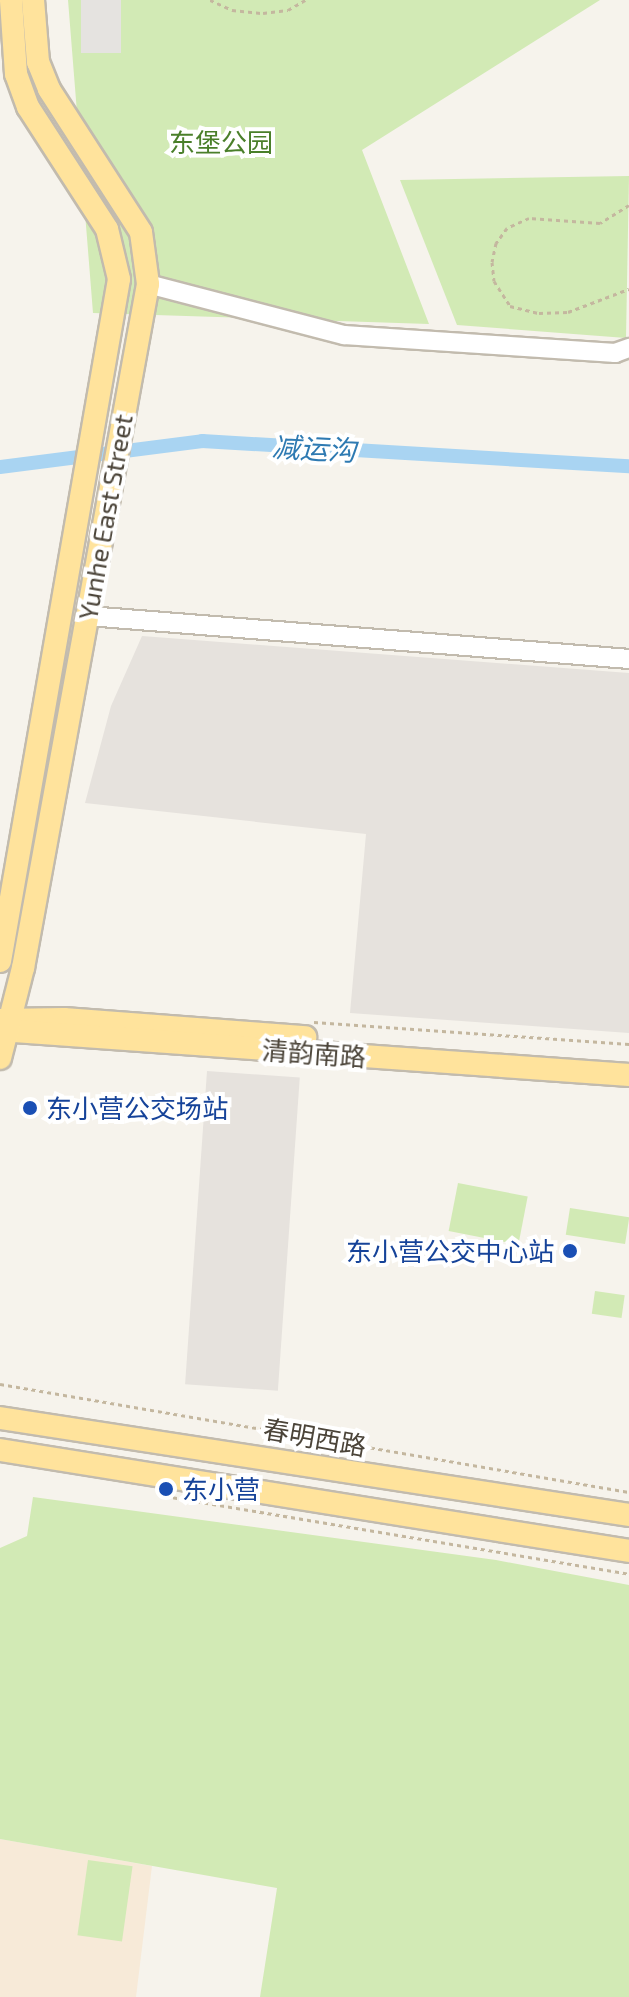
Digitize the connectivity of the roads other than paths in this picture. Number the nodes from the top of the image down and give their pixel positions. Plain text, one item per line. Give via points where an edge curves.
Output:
1 (11, 0) edge
2 (33, 0) edge
3 (148, 284) junction
4 (629, 348) edge
5 (88, 616) junction
6 (629, 659) edge
7 (0, 961) edge
8 (3, 1026) edge
9 (0, 1058) edge
10 (629, 1060) edge
11 (629, 1075) edge
12 (0, 1418) edge
13 (0, 1450) edge
14 (629, 1515) edge
15 (629, 1551) edge

1 - 7 main road, Yunhe East Street via 16,74 28,107 107,229 119,279
2 - 3 main road, Yunhe East Street via 38,62 49,89 141,232
3 - 4 street via 344,335 615,353
3 - 5 main road, Yunhe East Street
5 - 6 street
5 - 8 main road, Yunhe East Street via 23,968
8 - 9 main road, Yunhe East Street
8 - 10 main road, 清韵南路
8 - 11 main road, 清韵南路
12 - 14 main road, 春明西路
13 - 15 main road

